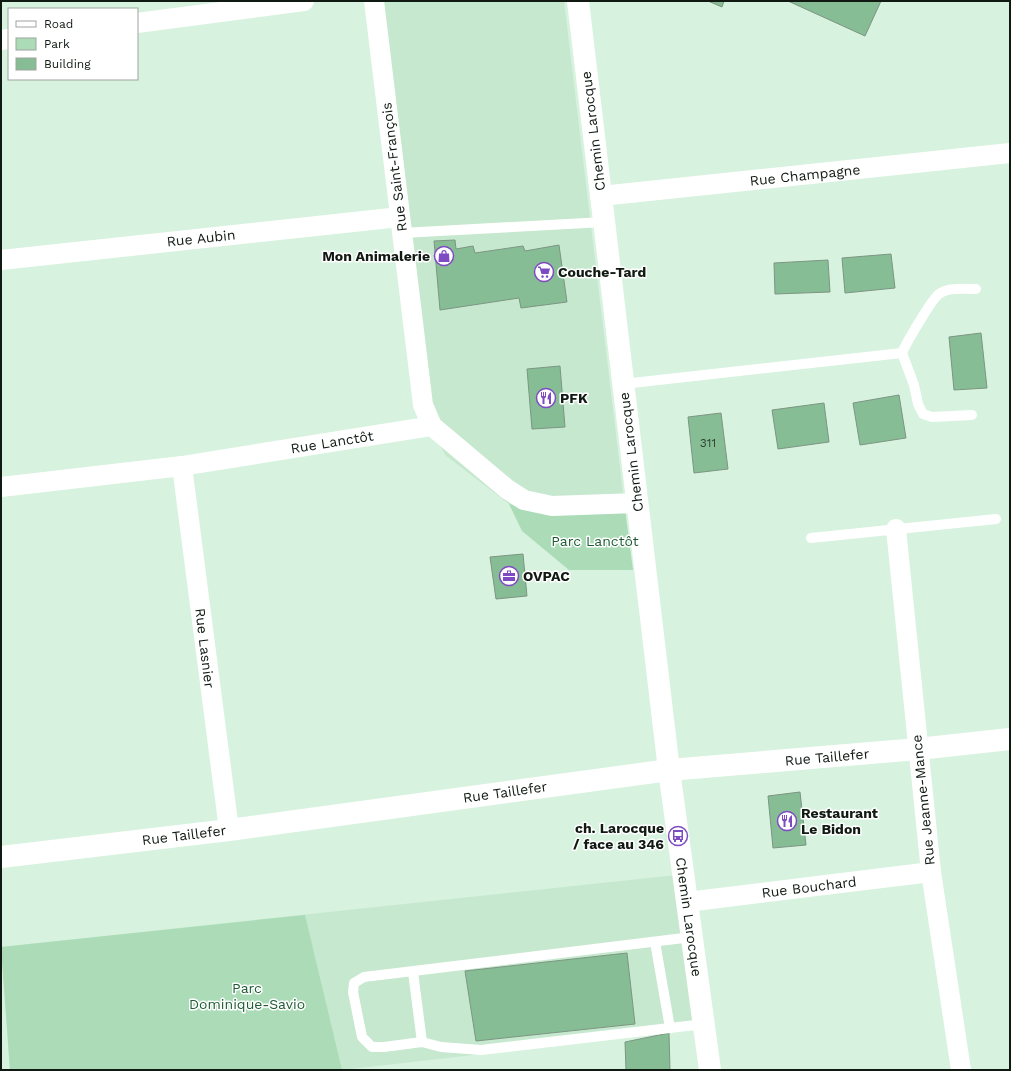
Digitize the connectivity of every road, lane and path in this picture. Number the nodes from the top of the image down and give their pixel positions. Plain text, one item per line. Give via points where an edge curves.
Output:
1 (304, 1) edge
2 (374, 1) edge
3 (578, 1) edge
4 (138, 22) edge
5 (1010, 153) edge
6 (601, 196) junction
7 (604, 222) junction
8 (401, 225) junction
9 (1, 260) edge
10 (976, 289) dead end
11 (902, 353) junction
12 (623, 384) junction
13 (972, 415) dead end
14 (432, 426) junction
15 (182, 466) junction
16 (1, 487) edge
17 (638, 503) junction
18 (996, 519) dead end
19 (896, 529) junction
20 (811, 538) dead end
21 (1010, 739) edge
22 (918, 749) junction
23 (669, 770) junction
24 (229, 830) junction
25 (1, 857) edge
26 (931, 872) junction
27 (687, 902) junction
28 (692, 937) junction
29 (655, 942) junction
30 (412, 972) junction
31 (704, 1024) junction
32 (670, 1028) junction
33 (422, 1042) junction
34 (710, 1070) edge
35 (961, 1070) edge

1 - 4 street
2 - 8 street, Rue Saint-François
3 - 6 main road, Chemin Larocque
5 - 6 street, Rue Champagne
6 - 7 main road, Chemin Larocque
7 - 8 lane
7 - 12 main road, Chemin Larocque
8 - 9 street, Rue Aubin
8 - 14 street, Rue Saint-François via 423,405
10 - 11 lane via 949,290 938,294
11 - 12 lane
11 - 13 lane via 923,414
12 - 17 main road, Chemin Larocque
14 - 15 street, Rue Lanctôt
14 - 17 street via 507,489 524,500 552,506
15 - 16 street, Rue Lanctôt
15 - 24 street, Rue Lasnier
17 - 23 main road, Chemin Larocque
18 - 19 lane
19 - 20 lane
19 - 22 street, Rue Jeanne-Mance
21 - 22 main road, Rue Taillefer
22 - 23 main road, Rue Taillefer
22 - 26 street, Rue Jeanne-Mance
23 - 24 main road, Rue Taillefer
23 - 27 main road, Chemin Larocque
24 - 25 main road, Rue Taillefer
26 - 27 street, Rue Bouchard
26 - 35 street, Rue Jeanne-Mance
27 - 28 main road, Chemin Larocque
28 - 29 lane
28 - 31 main road, Chemin Larocque
29 - 30 lane
29 - 32 lane
30 - 33 lane
30 - 33 lane via 364,977 354,983 352,992 362,1037 372,1047
31 - 32 lane
31 - 34 main road, Chemin Larocque
32 - 33 lane via 480,1050 440,1047

